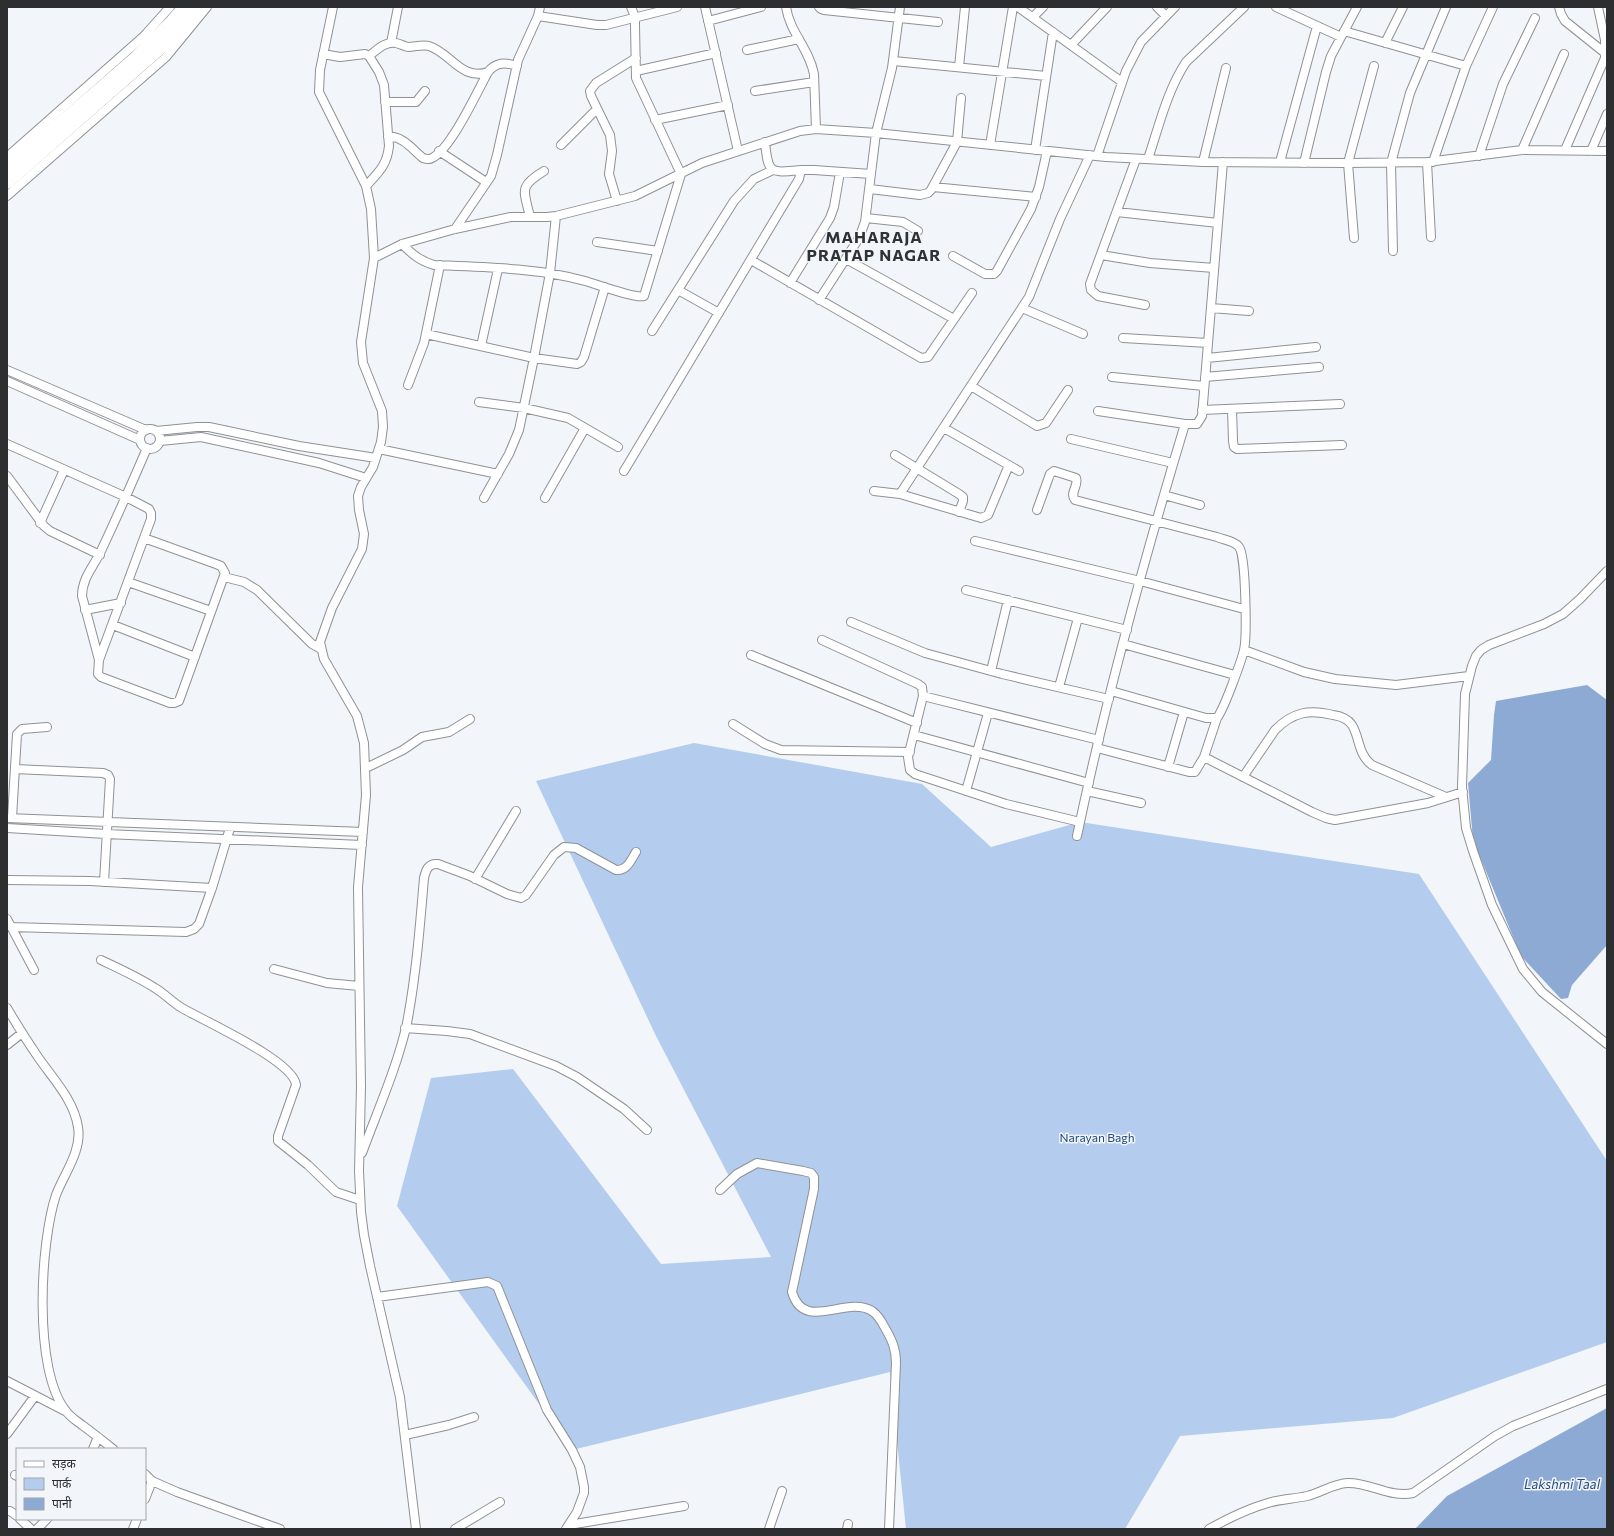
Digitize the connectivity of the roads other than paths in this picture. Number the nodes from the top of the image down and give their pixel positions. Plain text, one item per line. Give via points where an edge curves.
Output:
1 (170, 7) edge
2 (184, 7) edge
3 (197, 7) edge
4 (207, 7) edge
5 (334, 7) edge
6 (398, 7) edge
7 (540, 7) edge
8 (631, 7) edge
9 (677, 7) edge
10 (705, 7) edge
11 (761, 7) edge
12 (786, 7) edge
13 (819, 7) edge
14 (900, 7) edge
15 (965, 7) edge
16 (1013, 7) edge
17 (1018, 7) edge
18 (1043, 7) edge
19 (1107, 7) edge
20 (1157, 7) edge
21 (1175, 7) edge
22 (1244, 7) edge
23 (1276, 7) edge
24 (1357, 7) edge
25 (1403, 7) edge
26 (1446, 7) edge
27 (1493, 7) edge
28 (1559, 7) edge
29 (1598, 7) edge
30 (1288, 10) edge
31 (538, 16) junction
32 (1166, 16) junction
33 (635, 17) junction
34 (1033, 18) junction
35 (1535, 18) dead end
36 (898, 19) junction
37 (708, 21) junction
38 (938, 22) dead end
39 (1317, 26) junction
40 (1053, 32) junction
41 (1343, 34) junction
42 (799, 38) junction
43 (391, 43) junction
44 (1385, 43) junction
45 (1071, 45) junction
46 (748, 50) dead end
47 (716, 53) junction
48 (1606, 53) junction
49 (323, 54) junction
50 (1564, 54) dead end
51 (1426, 55) junction
52 (369, 56) junction
53 (636, 58) junction
54 (894, 61) junction
55 (517, 66) junction
56 (1374, 66) dead end
57 (1466, 66) junction
58 (959, 67) junction
59 (1226, 68) dead end
60 (636, 71) junction
61 (488, 72) junction
62 (1002, 72) junction
63 (1046, 76) junction
64 (814, 82) junction
65 (1122, 82) junction
66 (425, 91) dead end
67 (755, 91) dead end
68 (961, 98) dead end
69 (385, 102) junction
70 (728, 105) junction
71 (597, 109) junction
72 (1607, 114) edge
73 (655, 120) junction
74 (816, 129) junction
75 (876, 133) junction
76 (388, 136) junction
77 (765, 142) junction
78 (956, 142) junction
79 (561, 145) dead end
80 (990, 145) junction
81 (1035, 150) junction
82 (1522, 150) junction
83 (1565, 150) junction
84 (439, 151) junction
85 (738, 151) junction
86 (1047, 151) junction
87 (1592, 151) junction
88 (1607, 151) edge
89 (1094, 156) junction
90 (1479, 156) junction
91 (7, 157) edge
92 (1136, 158) junction
93 (1148, 159) junction
94 (1203, 162) junction
95 (1223, 162) junction
96 (1280, 162) junction
97 (1430, 162) junction
98 (1304, 163) junction
99 (1348, 163) junction
100 (1391, 163) junction
101 (7, 169) edge
102 (773, 170) junction
103 (801, 170) junction
104 (544, 171) dead end
105 (840, 172) junction
106 (681, 174) junction
107 (871, 174) junction
108 (486, 182) junction
109 (7, 183) edge
110 (366, 186) junction
111 (933, 187) junction
112 (870, 189) junction
113 (7, 196) edge
114 (1036, 197) junction
115 (617, 201) junction
116 (1117, 212) junction
117 (556, 216) junction
118 (530, 217) junction
119 (866, 218) junction
120 (1218, 223) junction
121 (455, 229) junction
122 (918, 231) dead end
123 (1431, 237) dead end
124 (1354, 238) dead end
125 (597, 242) dead end
126 (402, 244) junction
127 (658, 251) junction
128 (1393, 251) dead end
129 (1101, 254) junction
130 (953, 256) dead end
131 (374, 258) junction
132 (846, 259) junction
133 (751, 260) junction
134 (440, 265) junction
135 (1214, 268) junction
136 (498, 269) junction
137 (550, 274) junction
138 (790, 283) junction
139 (605, 287) junction
140 (678, 290) junction
141 (972, 293) dead end
142 (819, 300) junction
143 (1145, 305) dead end
144 (1022, 308) junction
145 (1211, 308) junction
146 (1249, 311) dead end
147 (719, 313) junction
148 (954, 318) junction
149 (652, 331) dead end
150 (426, 334) junction
151 (1084, 334) dead end
152 (1123, 338) dead end
153 (1208, 343) junction
154 (481, 346) junction
155 (1316, 347) dead end
156 (534, 358) junction
157 (1207, 358) junction
158 (1319, 367) dead end
159 (7, 370) edge
160 (1112, 377) dead end
161 (7, 381) edge
162 (1205, 381) junction
163 (408, 385) dead end
164 (971, 386) junction
165 (1068, 390) dead end
166 (65, 395) junction
167 (479, 402) dead end
168 (61, 404) junction
169 (1340, 404) dead end
170 (524, 408) junction
171 (1232, 409) junction
172 (1202, 410) junction
173 (1098, 411) dead end
174 (1185, 424) junction
175 (203, 426) junction
176 (586, 428) junction
177 (944, 428) junction
178 (146, 430) junction
179 (156, 431) junction
180 (201, 437) junction
181 (252, 437) junction
182 (140, 440) junction
183 (160, 440) junction
184 (1071, 440) dead end
185 (7, 444) edge
186 (1342, 445) dead end
187 (299, 446) junction
188 (249, 447) junction
189 (618, 447) dead end
190 (147, 448) junction
191 (379, 449) junction
192 (895, 455) dead end
193 (295, 457) junction
194 (376, 458) junction
195 (1173, 463) junction
196 (1009, 465) junction
197 (917, 469) junction
198 (64, 470) junction
199 (1019, 470) dead end
200 (624, 471) dead end
201 (498, 474) junction
202 (7, 476) edge
203 (366, 478) junction
204 (874, 491) dead end
205 (900, 494) junction
206 (1164, 495) junction
207 (126, 497) junction
208 (484, 498) dead end
209 (545, 498) dead end
210 (1200, 505) dead end
211 (1037, 510) dead end
212 (959, 512) junction
213 (1156, 521) junction
214 (40, 523) junction
215 (144, 538) junction
216 (975, 541) dead end
217 (100, 555) junction
218 (1607, 571) edge
219 (224, 577) junction
220 (1140, 581) junction
221 (128, 582) junction
222 (966, 590) dead end
223 (1008, 600) junction
224 (121, 603) junction
225 (1244, 609) junction
226 (85, 610) junction
227 (211, 611) junction
228 (1078, 618) junction
229 (851, 622) dead end
230 (113, 625) junction
231 (1126, 630) junction
232 (822, 640) dead end
233 (1123, 644) junction
234 (321, 649) junction
235 (1244, 650) junction
236 (751, 655) dead end
237 (195, 657) junction
238 (99, 660) junction
239 (991, 671) junction
240 (1235, 675) junction
241 (1469, 676) junction
242 (1059, 687) junction
243 (1110, 695) junction
244 (923, 696) junction
245 (1184, 712) junction
246 (988, 713) junction
247 (1217, 718) junction
248 (470, 719) dead end
249 (916, 723) junction
250 (733, 724) dead end
251 (47, 727) dead end
252 (914, 735) junction
253 (1098, 744) junction
254 (910, 752) junction
255 (977, 752) junction
256 (1204, 757) junction
257 (1168, 767) junction
258 (366, 768) junction
259 (15, 769) junction
260 (1243, 777) junction
261 (1088, 787) junction
262 (966, 791) junction
263 (1463, 792) junction
264 (1446, 797) junction
265 (1141, 802) dead end
266 (516, 811) dead end
267 (9, 818) edge
268 (1080, 822) junction
269 (107, 823) junction
270 (7, 828) edge
271 (230, 828) junction
272 (363, 832) junction
273 (106, 834) junction
274 (1077, 836) dead end
275 (226, 840) junction
276 (362, 845) junction
277 (636, 852) dead end
278 (475, 879) junction
279 (7, 880) edge
280 (104, 882) junction
281 (212, 888) junction
282 (7, 919) edge
283 (11, 927) junction
284 (101, 960) dead end
285 (274, 969) dead end
286 (34, 970) dead end
287 (359, 986) junction
288 (7, 1008) edge
289 (405, 1028) junction
290 (22, 1033) junction
291 (1607, 1044) edge
292 (7, 1046) edge
293 (647, 1130) dead end
294 (359, 1161) junction
295 (720, 1190) dead end
296 (360, 1200) junction
297 (377, 1297) junction
298 (7, 1381) edge
299 (1607, 1389) edge
300 (35, 1396) junction
301 (65, 1411) junction
302 (474, 1417) dead end
303 (7, 1434) edge
304 (405, 1435) junction
305 (98, 1437) junction
306 (92, 1448) edge
307 (112, 1448) edge
308 (146, 1475) edge
309 (152, 1481) junction
310 (782, 1491) dead end
311 (146, 1496) edge
312 (500, 1502) dead end
313 (684, 1506) dead end
314 (7, 1511) edge
315 (16, 1515) edge
316 (21, 1520) edge
317 (46, 1520) edge
318 (568, 1527) edge
319 (31, 1529) edge
320 (37, 1529) edge
321 (280, 1529) edge
322 (416, 1529) edge
323 (455, 1529) edge
324 (769, 1529) edge
325 (889, 1529) edge
326 (1209, 1529) edge

1 - 91 street via 144,36
2 - 101 highway via 135,58
3 - 109 highway via 163,46
4 - 113 street via 166,57
5 - 49 street
6 - 43 street
7 - 31 street
8 - 33 street
9 - 33 street
10 - 37 street
11 - 37 street
12 - 42 street via 790,24
13 - 36 street via 820,10
14 - 36 street
15 - 58 street
16 - 62 street
17 - 34 street
18 - 34 street
19 - 45 street
20 - 32 street
21 - 32 street
22 - 93 street via 1186,62 1179,73
23 - 30 street
24 - 41 street
25 - 44 street
26 - 51 street
27 - 57 street
28 - 48 street via 1564,20
29 - 48 street
30 - 39 street
31 - 33 street via 597,25
31 - 55 street via 522,48
32 - 65 street via 1141,42
33 - 53 street
34 - 40 street
35 - 90 street via 1503,84
36 - 38 street
36 - 54 street
37 - 47 street
39 - 41 street
39 - 96 street
40 - 45 street
40 - 63 street
41 - 44 street
41 - 98 street via 1326,72
42 - 46 street
42 - 64 street via 810,60
43 - 52 street
43 - 61 street via 407,47 430,46 466,71 477,75
44 - 51 street
45 - 65 street
47 - 60 street
47 - 70 street
48 - 83 street
49 - 52 street via 340,57 365,54
49 - 110 street via 319,92
50 - 82 street
51 - 57 street
51 - 100 street via 1410,93
52 - 69 street via 384,84
53 - 60 street
53 - 71 street via 596,83 590,91
54 - 58 street
54 - 75 street
55 - 61 street via 502,63
55 - 108 street via 495,165
56 - 99 street
57 - 97 street
58 - 62 street
59 - 94 street
60 - 73 street via 639,86
61 - 84 street via 458,128
62 - 63 street
62 - 80 street
63 - 81 street
64 - 67 street
64 - 74 street
65 - 89 street
66 - 69 street via 416,102
68 - 78 street
69 - 76 street
70 - 73 street
70 - 85 street
71 - 79 street
71 - 115 street via 610,135 612,151 609,174
72 - 87 street
73 - 106 street
74 - 75 street
74 - 77 street via 800,131
75 - 78 street
75 - 107 street
76 - 84 street via 399,138 426,159 433,158
76 - 110 street via 388,155 384,167
77 - 85 street
77 - 102 street via 769,167
78 - 80 street
78 - 111 street
80 - 81 street
81 - 86 street
82 - 83 street
82 - 90 street
83 - 87 street
84 - 108 street
85 - 106 street
86 - 89 street
86 - 114 street
87 - 88 street
89 - 92 street
89 - 144 street via 1060,218 1029,297
90 - 97 street
92 - 93 street
92 - 116 street
93 - 94 street
94 - 95 street
95 - 96 street
95 - 120 street
96 - 98 street
97 - 100 street
97 - 123 street
98 - 99 street
99 - 100 street
99 - 124 street
100 - 128 street
102 - 103 street
102 - 140 street via 754,179 734,201
103 - 105 street
103 - 133 street via 796,186
104 - 118 street via 530,180 525,187
105 - 107 street
105 - 138 street via 830,218
106 - 115 street via 635,196
106 - 127 street
107 - 112 street
108 - 121 street
110 - 131 street via 371,209
111 - 112 street via 928,193 920,195
111 - 114 street
112 - 119 street
114 - 130 street via 994,274 986,274
115 - 117 street
116 - 120 street
116 - 129 street
117 - 118 street
117 - 137 street
118 - 121 street via 511,216
119 - 122 street via 903,222
119 - 132 street via 863,229
120 - 135 street
121 - 126 street
125 - 127 street
126 - 131 street
126 - 134 street via 425,262
127 - 139 street via 644,296 637,297
129 - 135 street via 1150,263
129 - 143 street via 1090,284 1094,294
131 - 191 street via 360,342 363,363 382,411 383,427
132 - 142 street
132 - 148 street
133 - 138 street
133 - 147 street
134 - 136 street
134 - 150 street
135 - 145 street
136 - 137 street
136 - 154 street
137 - 139 street
137 - 156 street
138 - 142 street
139 - 156 street via 582,362 572,364
140 - 147 street
140 - 149 street
141 - 148 street
142 - 148 street via 925,359
144 - 151 street
144 - 164 street
145 - 146 street
145 - 153 street
147 - 200 street
150 - 154 street
150 - 163 street
152 - 153 street
153 - 157 street
154 - 156 street
155 - 157 street
156 - 170 street
157 - 162 street
158 - 162 street
159 - 166 street
160 - 162 street
161 - 168 street
162 - 172 street
164 - 165 street via 1037,426 1046,424
164 - 177 street
166 - 168 street
166 - 178 street
167 - 170 street
168 - 182 street
169 - 171 street
170 - 176 street via 568,418
170 - 201 street via 514,444
171 - 172 street
171 - 186 street via 1233,441 1237,449
172 - 174 street via 1197,424
173 - 174 street
174 - 195 street
175 - 179 street
175 - 180 street
175 - 181 street
176 - 189 street
176 - 209 street
177 - 196 street
177 - 197 street
178 - 179 street
178 - 182 street
179 - 183 street
180 - 183 street
180 - 188 street
181 - 187 street
181 - 188 street
182 - 190 street
183 - 190 street via 154,448
184 - 195 street
185 - 198 street
187 - 193 street
187 - 194 street
188 - 193 street
190 - 207 street
191 - 194 street
191 - 201 street
192 - 197 street
193 - 203 street
194 - 203 street
195 - 206 street
196 - 199 street
196 - 212 street via 988,515 981,518
197 - 205 street
197 - 212 street via 963,497
198 - 207 street
198 - 214 street
201 - 208 street
202 - 214 street
203 - 234 street via 358,496 364,534 362,549 326,622 320,642
204 - 205 street
205 - 212 street
206 - 210 street
206 - 213 street
207 - 215 street via 149,509 151,513
207 - 217 street
211 - 213 street via 1050,474 1054,471 1076,478 1077,484 1073,494 1076,500
213 - 220 street
213 - 225 street via 1228,541 1240,548 1245,583
214 - 217 street via 50,531
215 - 219 street via 221,566 225,573
215 - 221 street
216 - 220 street
217 - 226 street via 84,580 82,588
218 - 241 street via 1563,614 1481,650 1476,656
219 - 227 street
219 - 234 street via 244,582 257,590 312,644
220 - 225 street
220 - 231 street
221 - 224 street
221 - 227 street
222 - 223 street
223 - 228 street
223 - 239 street
224 - 226 street
224 - 230 street
225 - 235 street
226 - 238 street
227 - 237 street
228 - 231 street
228 - 242 street
229 - 239 street via 925,653
230 - 237 street
230 - 238 street
231 - 233 street
232 - 244 street via 918,684 922,687
233 - 240 street
233 - 243 street
234 - 258 street via 324,659 357,716 364,743
235 - 240 street
235 - 241 street via 1304,672 1335,679 1396,685
236 - 249 street
237 - 238 street via 179,701 174,703 101,677 98,674
239 - 242 street
240 - 247 street
241 - 263 street via 1465,694
242 - 243 street
243 - 245 street
243 - 253 street
244 - 246 street
244 - 249 street
245 - 247 street via 1210,719
245 - 257 street
246 - 253 street
246 - 255 street
247 - 256 street
248 - 258 street via 449,732 422,737 403,750
249 - 252 street
250 - 254 street via 765,744 780,750
251 - 259 street via 22,729 17,734
252 - 254 street
252 - 255 street
253 - 257 street
253 - 261 street
254 - 262 street via 908,764 915,774
255 - 261 street
255 - 262 street
256 - 257 street via 1195,772
256 - 260 street
258 - 272 street
259 - 267 street
259 - 269 street via 106,774 110,779
260 - 264 street via 1312,812 1334,820 1404,808
260 - 264 street via 1274,730 1281,724 1302,712 1320,712 1348,720 1366,761
261 - 265 street
261 - 268 street
262 - 268 street via 1006,804
263 - 264 street
263 - 291 street via 1466,828 1492,906 1523,969 1542,992
266 - 278 street
267 - 269 street
268 - 274 street
269 - 271 street
269 - 273 street
270 - 273 street
271 - 272 street
271 - 275 street
272 - 276 street
273 - 275 street
273 - 280 street
275 - 276 street
275 - 281 street
276 - 287 street via 358,887
277 - 278 street via 620,871 576,848 564,847 554,855 526,895 521,898
278 - 289 street via 438,864 433,864 426,870
279 - 280 street
280 - 281 street
281 - 283 street via 199,924 186,932
282 - 283 street
283 - 286 street
284 - 296 street via 157,989 181,1008 282,1064 296,1085 278,1142 308,1165 336,1192
285 - 287 street via 322,982
287 - 294 street
288 - 290 street
289 - 293 street via 470,1034 556,1066 624,1109
289 - 294 street
290 - 292 street
290 - 301 street via 66,1097 76,1117 79,1136 49,1219 43,1290 44,1349 49,1374
294 - 296 street
295 - 325 street via 737,1174 757,1163 803,1171 811,1173 814,1177 814,1189 792,1292 800,1308 806,1311 855,1307 872,1312 878,1317 894,1345 896,1362
296 - 297 street via 364,1235
297 - 304 street via 397,1381
297 - 318 street via 488,1282 497,1286 547,1410 580,1467 584,1493
298 - 300 street
299 - 326 street via 1513,1426 1413,1493 1391,1493 1349,1483 1336,1484 1307,1496 1267,1503
300 - 301 street
300 - 303 street
301 - 305 street
302 - 304 street
304 - 322 street
305 - 306 street
305 - 307 street
308 - 309 street
309 - 311 street
309 - 321 street
310 - 324 street
312 - 323 street
313 - 318 street
314 - 315 street
316 - 319 street
317 - 320 street

